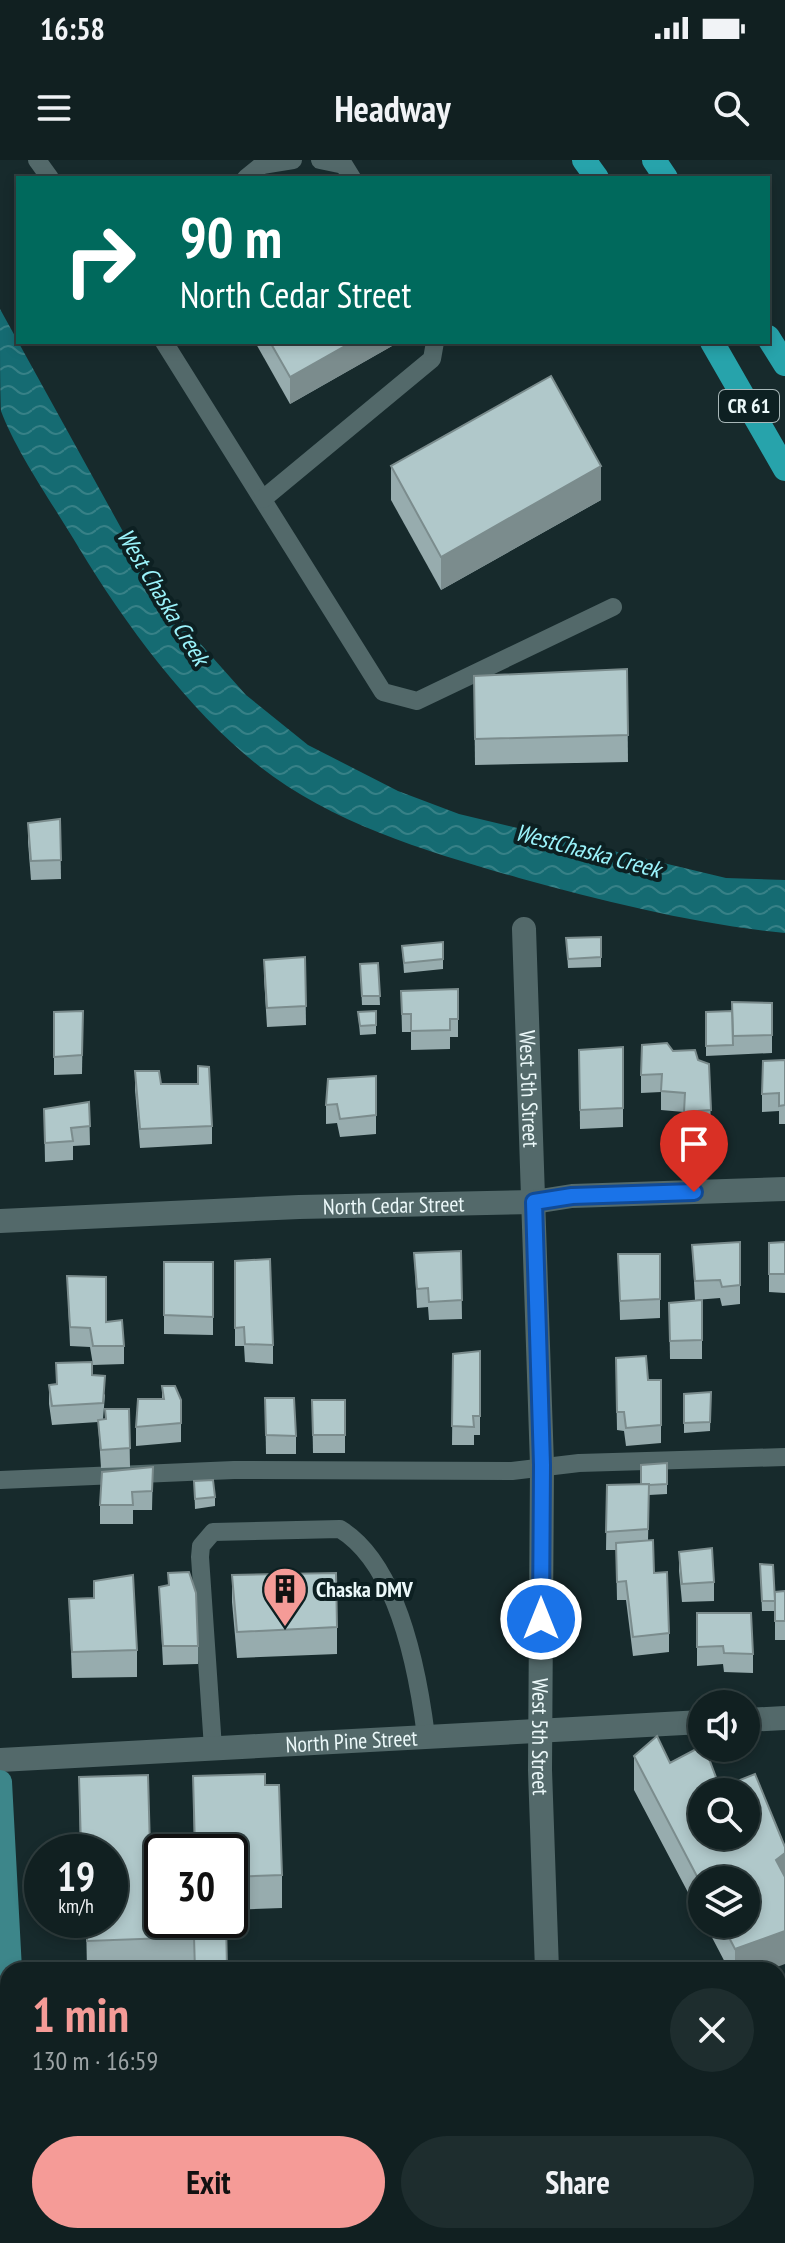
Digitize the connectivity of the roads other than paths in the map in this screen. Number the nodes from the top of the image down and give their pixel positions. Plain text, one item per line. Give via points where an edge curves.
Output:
1 (293, 160) edge
2 (320, 160) edge
3 (248, 176) edge
4 (351, 176) edge
5 (770, 340) edge
6 (165, 344) edge
7 (435, 344) edge
8 (713, 344) edge
9 (785, 364) edge
10 (785, 469) edge
11 (263, 499) junction
12 (613, 607) dead end
13 (524, 929) dead end
14 (785, 1189) edge
15 (534, 1202) junction
16 (0, 1221) edge
17 (785, 1457) edge
18 (542, 1465) junction
19 (0, 1480) edge
20 (785, 1718) edge
21 (760, 1719) edge
22 (688, 1723) edge
23 (542, 1729) junction
24 (426, 1736) junction
25 (213, 1748) junction
26 (0, 1760) edge
27 (0, 1782) edge
28 (1, 1829) edge
29 (9, 1962) edge
30 (547, 1962) edge

1 - 3 lane via 262,165
2 - 4 lane via 344,165
5 - 9 main road, CR 61
6 - 11 lane
7 - 11 lane via 432,359
8 - 10 main road, CR 61
11 - 12 lane via 383,692 417,701
13 - 15 street, West 5th Street
14 - 15 street, North Cedar Street via 572,1196
15 - 16 street, North Cedar Street
15 - 18 street, West 5th Street
17 - 18 lane
18 - 19 lane via 512,1471 234,1470
18 - 23 street, West 5th Street
20 - 21 street
22 - 23 street, North Pine Street
23 - 24 street, North Pine Street
23 - 30 street, West 5th Street
24 - 25 street, North Pine Street
24 - 25 lane via 412,1646 373,1559 356,1539 340,1529 213,1532 201,1546 200,1557
25 - 26 street, North Pine Street
27 - 28 street
28 - 29 street

